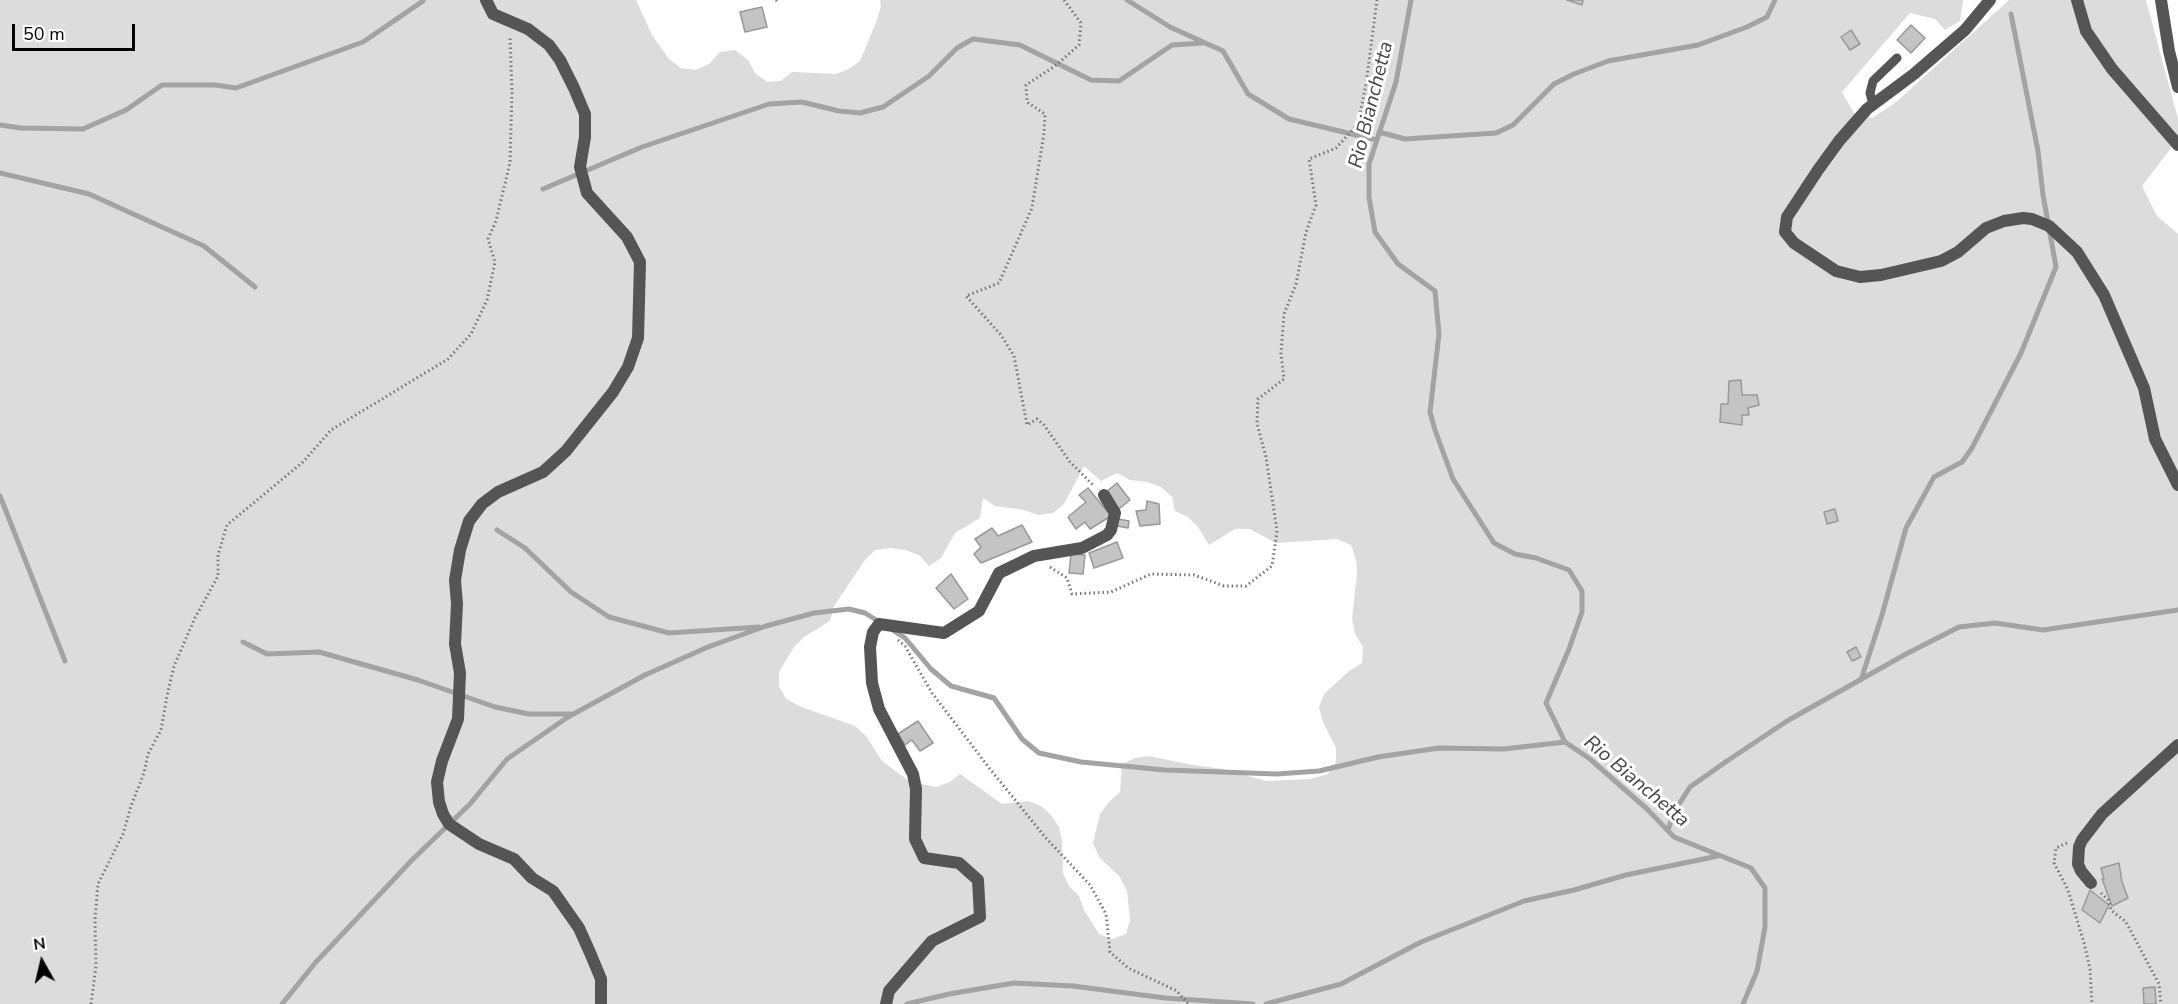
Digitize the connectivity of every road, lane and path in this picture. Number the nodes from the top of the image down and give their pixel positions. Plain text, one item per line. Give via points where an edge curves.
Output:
1 (486, 0) edge
2 (1064, 0) edge
3 (1377, 0) edge
4 (1990, 0) edge
5 (2077, 0) edge
6 (2161, 0) edge
7 (509, 22) junction
8 (1897, 58) dead end
9 (2178, 87) edge
10 (1873, 104) junction
11 (2178, 145) edge
12 (2178, 485) edge
13 (1104, 495) joint
14 (1034, 555) junction
15 (879, 624) junction
16 (2178, 745) edge
17 (2082, 840) junction
18 (2091, 884) joint
19 (91, 1004) edge
20 (601, 1004) edge
21 (885, 1004) edge
22 (1188, 1004) edge
23 (2092, 1004) edge
24 (2161, 1004) edge

1 - 7 street via 494,14
2 - 13 path via 1081,23 1079,45 1026,85 1027,102 1045,114 1032,208 999,283 966,297 1001,335 1014,356 1027,425 1036,419 1044,425 1070,462
3 - 14 path via 1358,123 1336,148 1309,159 1316,205 1306,232 1296,284 1284,314 1284,378 1258,399 1257,424 1277,531 1272,566 1246,586 1224,586 1194,575 1151,574 1111,592 1072,594 1067,578
4 - 10 street via 1965,30
5 - 11 street via 2091,40
6 - 9 street
7 - 19 path via 510,164 488,239 495,262 487,300 471,334 448,359 331,430 303,462 227,525 218,555 218,576 174,666 161,730 148,754 123,834 98,884
7 - 20 street via 528,29 549,45 585,114 580,167 587,192 627,237 640,262 638,338 628,368 613,392 566,451 543,472 498,492 469,521 455,580 458,719 437,782 439,802 449,824 479,844 514,859 532,878 553,891 579,928 591,955 600,979
8 - 10 lane via 1873,81
10 - 12 street via 1839,141 1787,218 1785,232 1789,237 1836,271 1860,277 1949,257 1986,228 2004,221 2023,218 2049,226 2077,252 2104,295 2144,388 2155,439
13 - 14 street via 1115,513 1107,535 1082,548
14 - 15 street via 999,573 979,611 944,633
15 - 21 street via 870,647 872,683 879,709 913,774 915,839 924,858 959,863 978,880 980,917 932,941 889,991
15 - 22 path via 905,646 932,693 990,769 1090,885 1106,914 1110,952 1128,968 1177,991
16 - 17 street via 2102,814
17 - 18 street via 2078,864
17 - 23 path via 2062,844 2053,856 2084,943
18 - 24 path via 2126,922 2159,984

